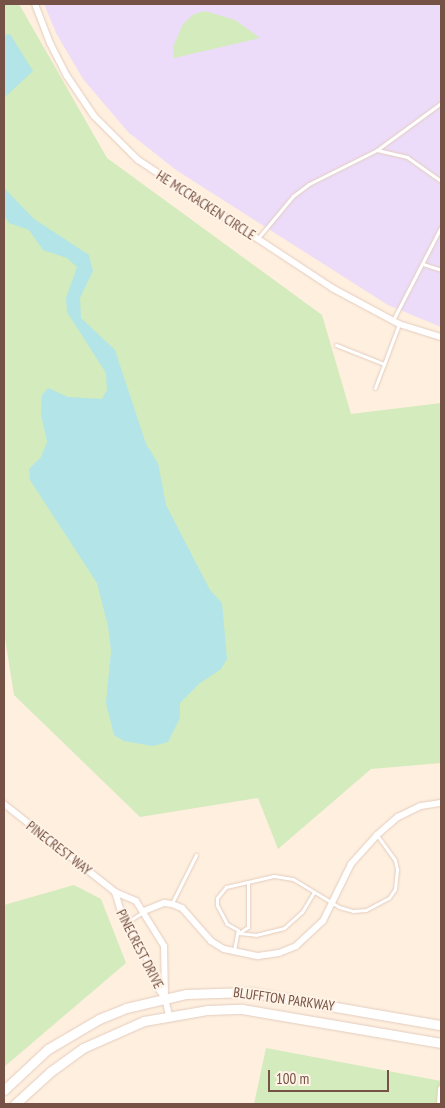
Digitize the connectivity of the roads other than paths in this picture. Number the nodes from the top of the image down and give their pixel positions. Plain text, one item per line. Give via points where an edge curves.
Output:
1 (35, 4) edge
2 (441, 103) edge
3 (376, 150) junction
4 (441, 181) edge
5 (441, 227) edge
6 (258, 238) junction
7 (423, 264) junction
8 (441, 270) edge
9 (396, 322) junction
10 (441, 337) edge
11 (336, 345) dead end
12 (384, 364) junction
13 (375, 388) dead end
14 (441, 803) edge
15 (4, 804) edge
16 (377, 835) junction
17 (196, 856) dead end
18 (248, 882) junction
19 (115, 892) junction
20 (314, 892) junction
21 (332, 902) junction
22 (172, 904) junction
23 (144, 911) junction
24 (126, 922) junction
25 (238, 933) junction
26 (234, 953) junction
27 (165, 998) junction
28 (170, 1016) junction
29 (441, 1025) edge
30 (441, 1044) edge
31 (441, 1089) edge
32 (4, 1090) edge
33 (15, 1104) edge
34 (440, 1104) edge

1 - 6 street, HE MCCRACKEN CIRCLE via 67,76 94,116 138,160
2 - 3 lane
3 - 4 lane via 407,157
3 - 6 lane via 309,184 293,196
5 - 7 lane
6 - 9 street, HE MCCRACKEN CIRCLE via 332,288
7 - 8 lane
7 - 9 lane
9 - 10 street, HE MCCRACKEN CIRCLE
9 - 12 lane
11 - 12 lane
12 - 13 lane
14 - 16 street via 422,806 398,817
15 - 19 street, PINECREST WAY
16 - 21 street via 351,864
16 - 21 lane via 395,860 398,879 395,889 379,905 366,910 353,911
17 - 22 lane
18 - 20 lane via 274,876 293,879
18 - 25 lane via 248,927
18 - 25 lane via 226,887 217,898 221,914
19 - 23 street, PINECREST DRIVE via 126,894
19 - 24 street, PINECREST DRIVE
20 - 21 lane
20 - 25 lane via 302,912 284,928 256,935
21 - 26 street via 323,921 296,946 258,956
22 - 23 street via 164,903
22 - 26 street via 190,915 211,941
23 - 24 lane
23 - 27 street, PINECREST DRIVE via 164,946
24 - 27 street, PINECREST DRIVE
25 - 26 lane
27 - 28 street
27 - 29 main road, BLUFFTON PARKWAY via 213,991 249,992
27 - 32 main road, BLUFFTON PARKWAY via 126,1008 74,1032 48,1049
28 - 30 main road, BLUFFTON PARKWAY via 242,1009
28 - 33 main road, BLUFFTON PARKWAY via 127,1027 83,1048
31 - 34 street

